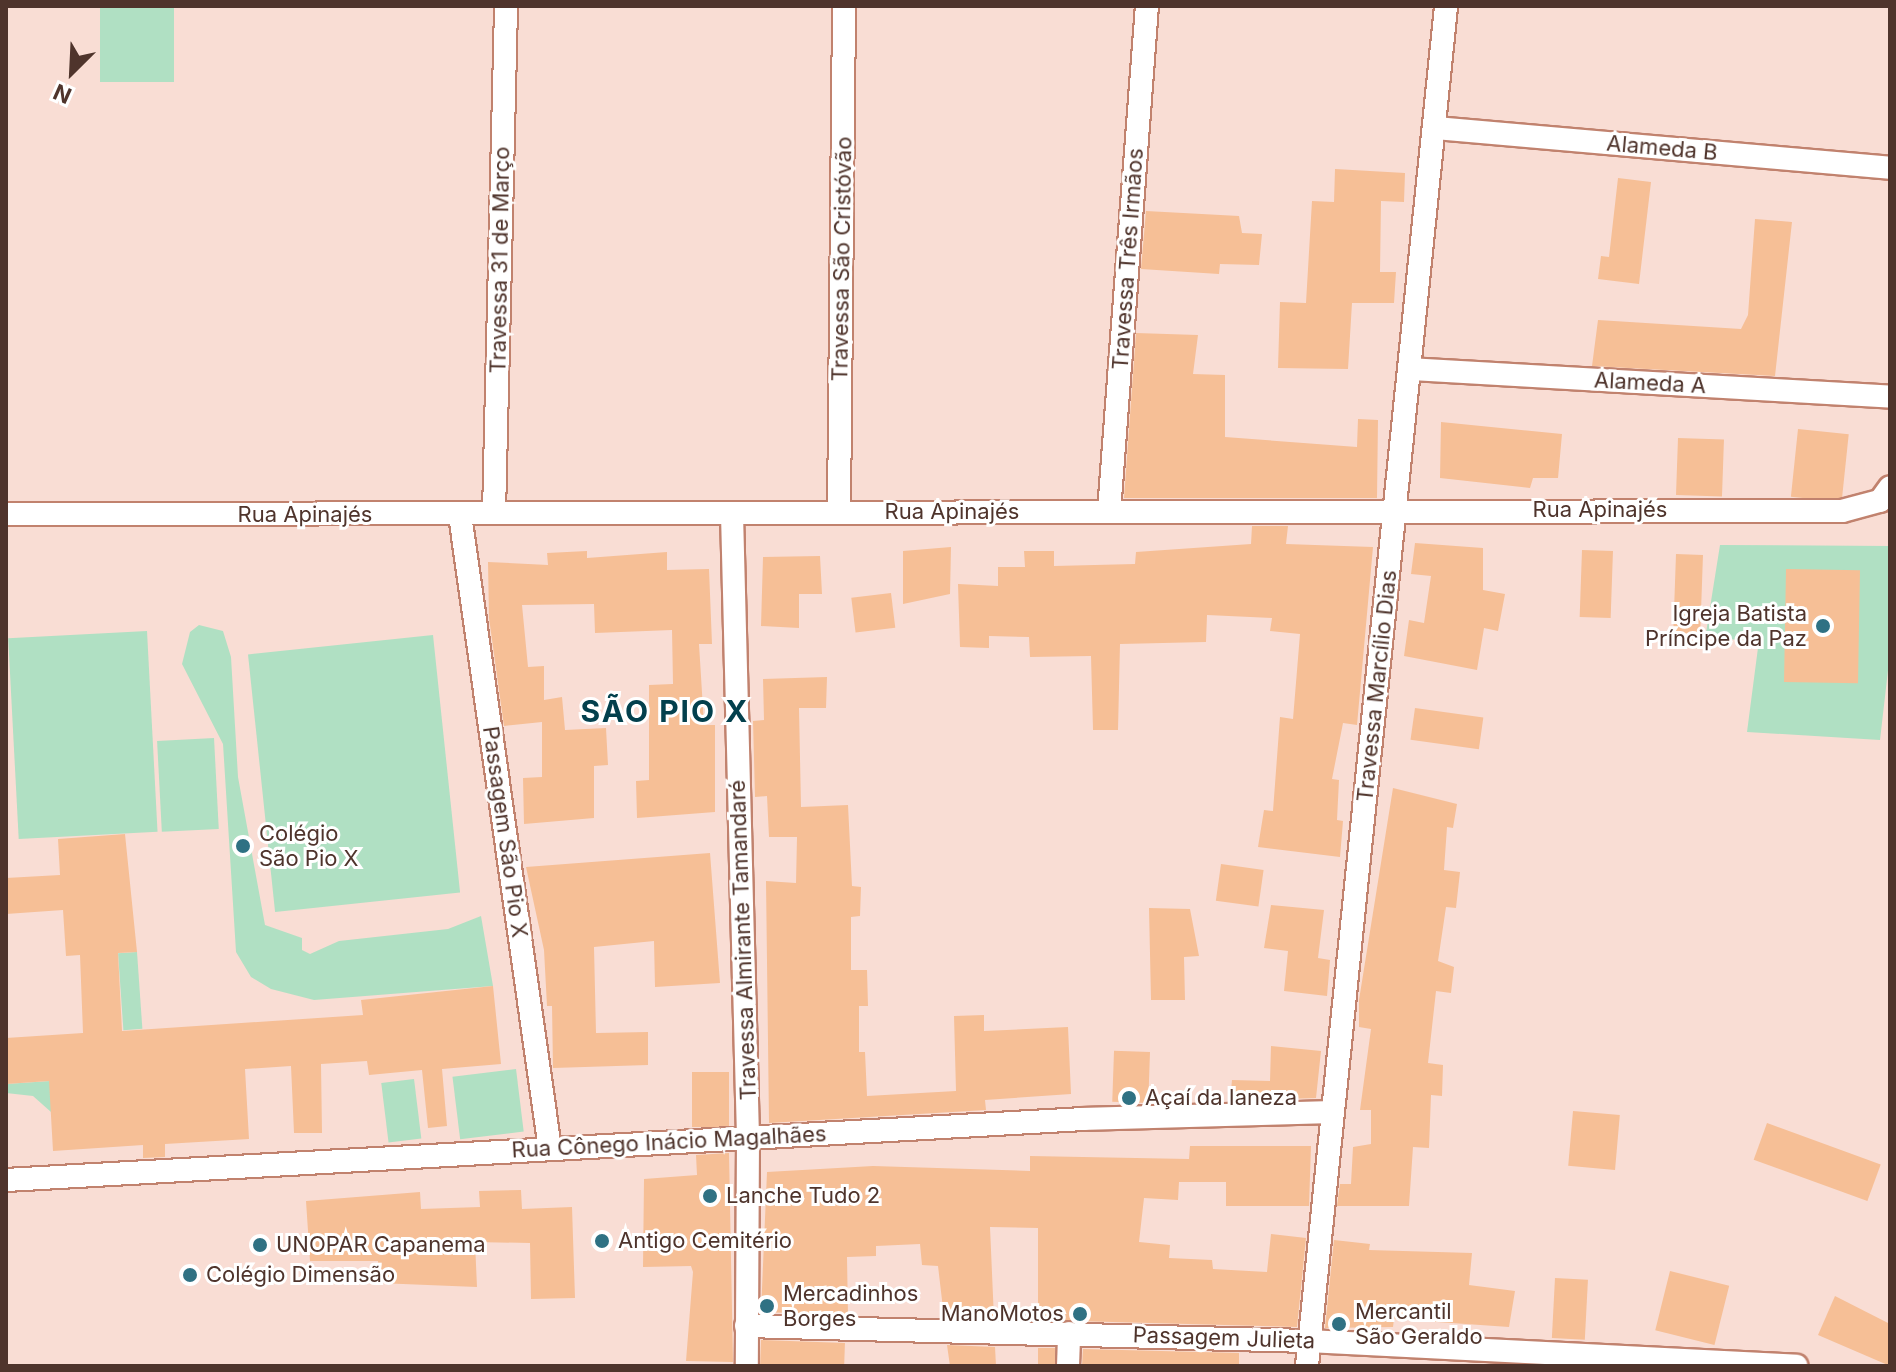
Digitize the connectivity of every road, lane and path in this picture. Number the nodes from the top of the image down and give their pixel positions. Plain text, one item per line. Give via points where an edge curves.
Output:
1 (506, 6) edge
2 (844, 6) edge
3 (1147, 6) edge
4 (1446, 6) edge
5 (1435, 128) junction
6 (1890, 168) edge
7 (1410, 369) junction
8 (1890, 397) edge
9 (1890, 487) edge
10 (1397, 509) junction
11 (839, 511) junction
12 (1109, 512) junction
13 (494, 513) junction
14 (6, 514) edge
15 (732, 514) junction
16 (460, 515) junction
17 (1331, 1112) junction
18 (748, 1138) junction
19 (550, 1149) junction
20 (6, 1180) edge
21 (746, 1326) junction
22 (1069, 1333) junction
23 (1309, 1341) junction
24 (747, 1366) edge
25 (1068, 1366) edge
26 (1307, 1366) edge
27 (1796, 1366) edge

1 - 13 street, Travessa 31 de Março
2 - 11 street, Travessa São Cristóvão
3 - 12 street, Travessa Três Irmãos
4 - 5 street, Travessa Marcílio Dias
5 - 6 street, Alameda B
5 - 7 street, Travessa Marcílio Dias
7 - 8 street, Alameda A
7 - 10 street, Travessa Marcílio Dias
9 - 10 street, Rua Apinajés via 1880,501 1842,511
10 - 12 street, Rua Apinajés
10 - 17 street, Travessa Marcílio Dias
11 - 12 street, Rua Apinajés
11 - 15 street, Rua Apinajés
13 - 15 street, Rua Apinajés
13 - 16 street, Rua Apinajés
14 - 16 street, Rua Apinajés
15 - 18 street, Travessa Almirante Tamandaré
16 - 19 street, Passagem São Pio X
17 - 18 street, Rua Cônego Inácio Magalhães
17 - 23 street, Travessa Marcílio Dias
18 - 19 street, Rua Cônego Inácio Magalhães
18 - 21 street, Travessa Almirante Tamandaré
19 - 20 street, Rua Cônego Inácio Magalhães
21 - 22 street, Passagem Julieta
21 - 24 street, Travessa Almirante Tamandaré
22 - 23 street, Passagem Julieta
22 - 25 street
23 - 26 street, Travessa Marcílio Dias
23 - 27 street, Passagem Julieta

